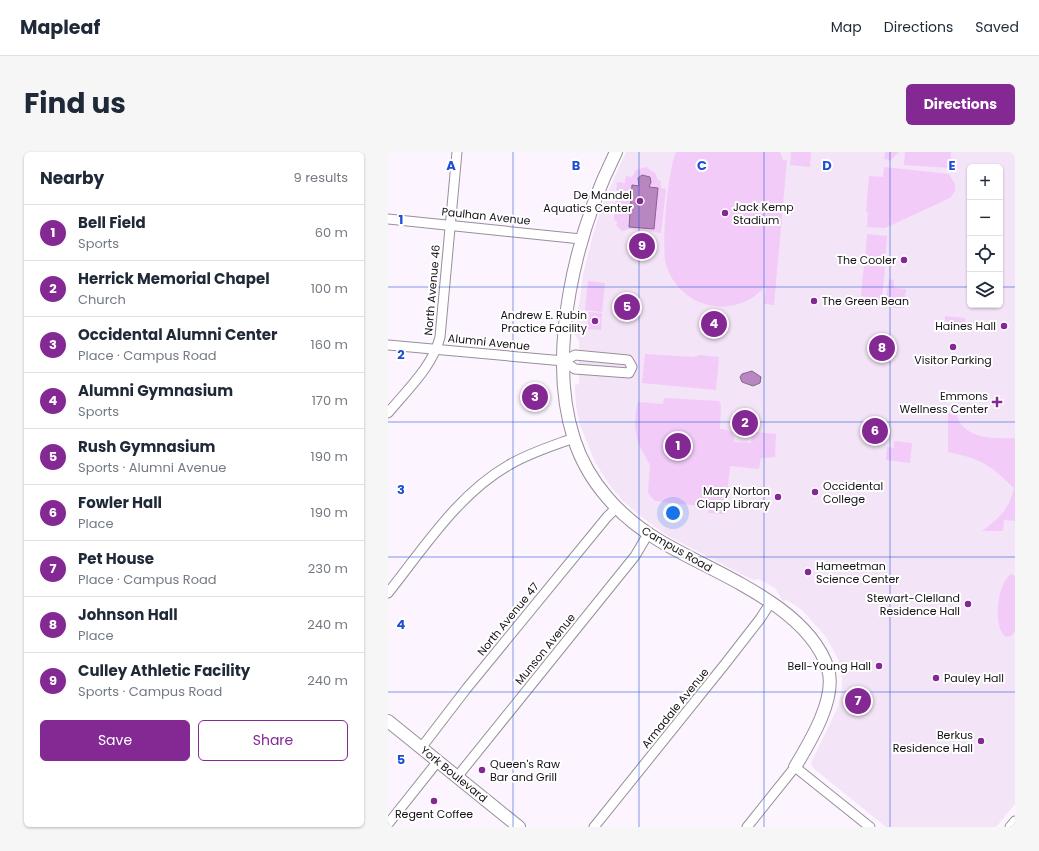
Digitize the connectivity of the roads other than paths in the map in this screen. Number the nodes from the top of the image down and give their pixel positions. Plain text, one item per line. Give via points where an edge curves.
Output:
1 (457, 152) edge
2 (616, 152) edge
3 (388, 219) edge
4 (450, 224) junction
5 (581, 239) junction
6 (388, 345) edge
7 (437, 348) junction
8 (564, 361) junction
9 (388, 413) edge
10 (574, 438) junction
11 (616, 508) junction
12 (648, 534) junction
13 (388, 593) edge
14 (771, 602) junction
15 (388, 721) edge
16 (421, 748) junction
17 (438, 761) junction
18 (795, 767) junction
19 (457, 777) junction
20 (1015, 821) edge
21 (388, 824) edge
22 (519, 827) edge
23 (594, 827) edge
24 (747, 827) edge
25 (870, 827) edge
26 (1010, 827) edge

1 - 4 street, North Avenue 46
2 - 5 street, Campus Road via 598,191
3 - 4 street, Paulhan Avenue
4 - 5 street, Paulhan Avenue
4 - 7 street, North Avenue 46
5 - 8 street, Campus Road via 570,293
6 - 7 street, Alumni Avenue
7 - 8 street, Alumni Avenue
7 - 9 street, North Avenue 46 via 431,360
8 - 8 street, Alumni Avenue via 575,369 629,373 632,367 628,360 582,355 575,355
8 - 10 street, Campus Road via 567,404
10 - 11 street, Campus Road via 590,474
10 - 13 street via 508,465 475,489
11 - 12 street, Campus Road
11 - 16 street, North Avenue 47 via 467,688
12 - 14 street, Campus Road
12 - 19 street, Munson Avenue via 635,556
14 - 18 street, Campus Road via 805,632 822,654 830,682 825,705
14 - 23 street, Armadale Avenue via 752,630
15 - 16 street, York Boulevard
16 - 17 street, York Boulevard
17 - 19 street, York Boulevard
17 - 21 street
18 - 24 street, Campus Road
18 - 25 street
19 - 22 street, York Boulevard
20 - 26 street

